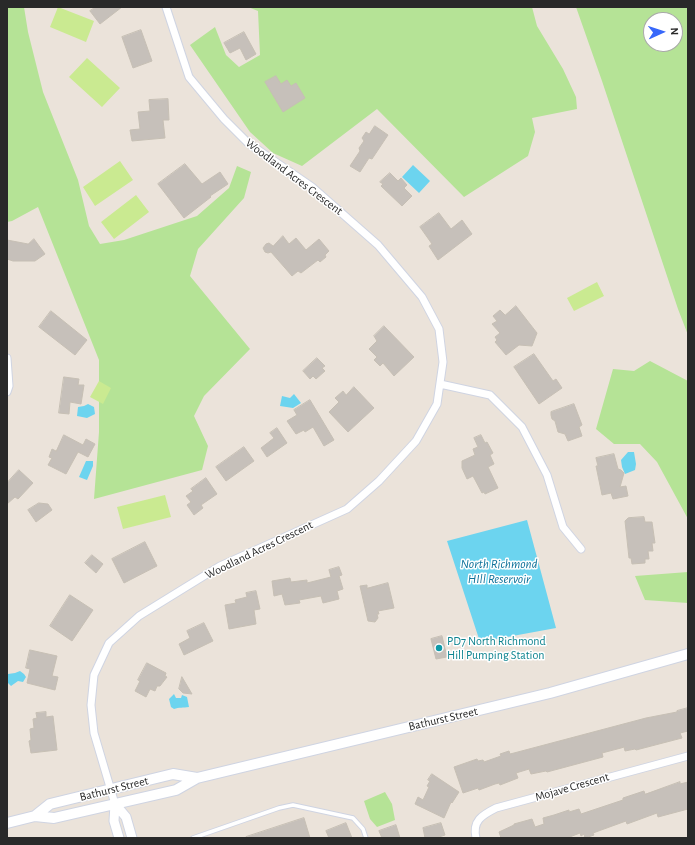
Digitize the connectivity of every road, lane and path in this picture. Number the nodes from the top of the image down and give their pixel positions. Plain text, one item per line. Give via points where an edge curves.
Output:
1 (166, 7) edge
2 (7, 358) edge
3 (440, 384) junction
4 (7, 392) edge
5 (581, 549) dead end
6 (688, 654) edge
7 (688, 756) edge
8 (197, 778) junction
9 (111, 790) junction
10 (115, 804) junction
11 (35, 816) junction
12 (7, 823) edge
13 (119, 838) edge
14 (132, 838) edge
15 (193, 838) edge
16 (366, 838) edge
17 (476, 838) edge

1 - 3 street, Woodland Acres Crescent via 189,77 224,119 248,143 312,187 378,245 422,297 439,329 442,362
2 - 4 street
3 - 5 street via 490,395 522,427 546,475 563,527
3 - 9 street, Woodland Acres Crescent via 437,404 416,441 379,481 347,509 220,566 139,616 109,643 94,675 90,705 94,733
6 - 8 main road, Bathurst Street via 550,693
7 - 17 street, Mojave Crescent via 496,808 480,817 476,824
8 - 9 main road, Bathurst Street via 173,774
8 - 10 main road, Bathurst Street via 176,790
9 - 10 street, Woodland Acres Crescent
9 - 11 main road, Bathurst Street via 50,804
10 - 11 main road, Bathurst Street via 54,818
10 - 13 street via 114,822
10 - 14 street via 126,816
11 - 12 main road, Bathurst Street
15 - 16 lane via 293,805 353,818 363,829

